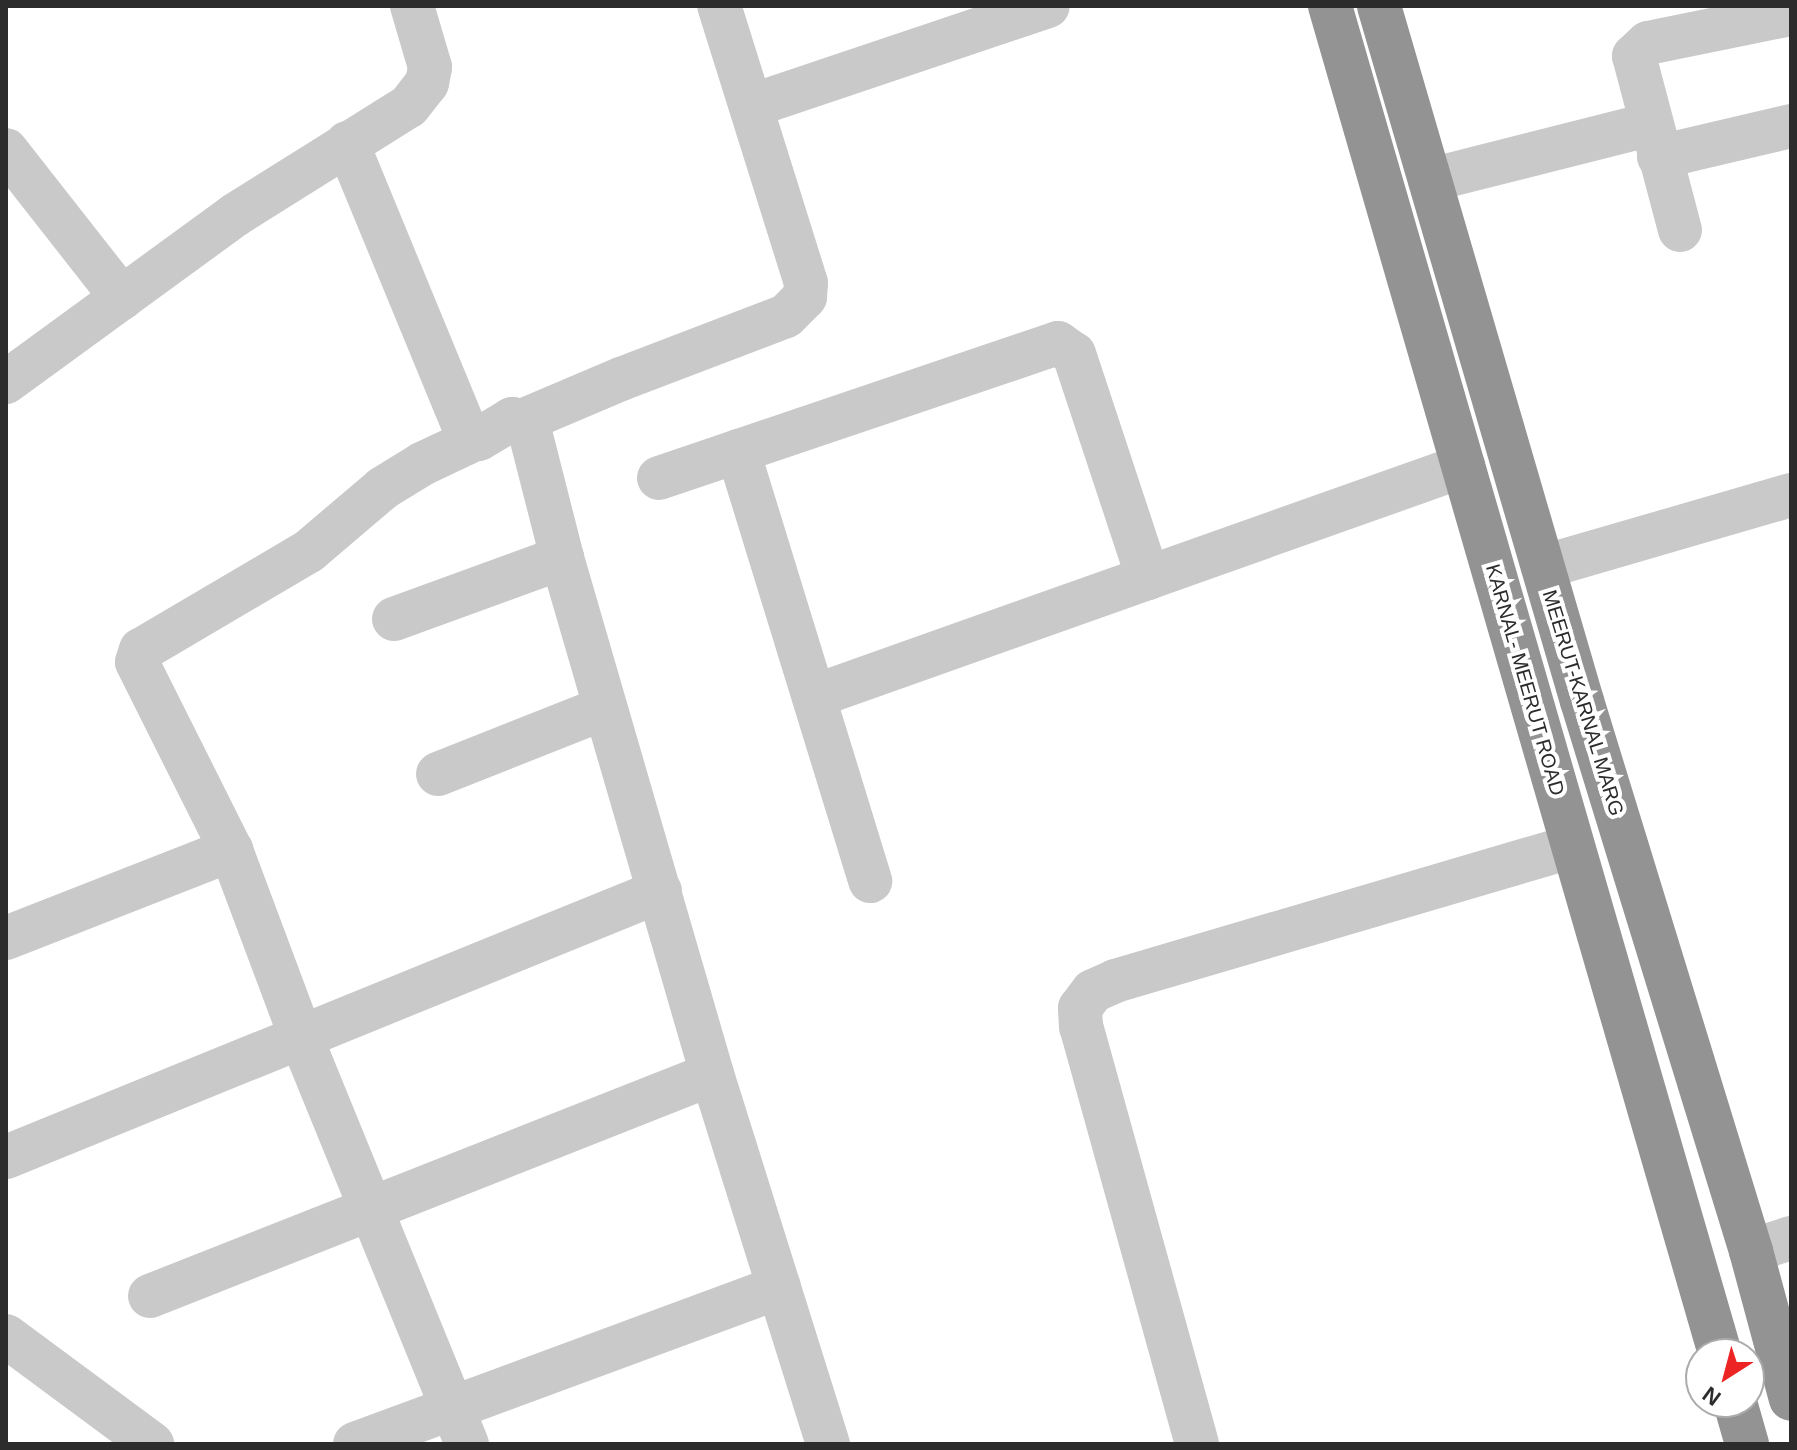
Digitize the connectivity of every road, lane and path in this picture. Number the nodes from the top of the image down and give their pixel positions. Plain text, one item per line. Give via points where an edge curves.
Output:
1 (412, 6) edge
2 (719, 6) edge
3 (1048, 6) edge
4 (1330, 6) edge
5 (1379, 6) edge
6 (1791, 14) edge
7 (751, 106) junction
8 (1791, 126) edge
9 (1655, 140) junction
10 (347, 143) junction
11 (6, 150) edge
12 (1430, 180) junction
13 (1680, 230) dead end
14 (122, 298) junction
15 (6, 382) edge
16 (522, 421) junction
17 (473, 440) junction
18 (738, 451) junction
19 (1463, 466) junction
20 (659, 478) dead end
21 (1791, 495) edge
22 (562, 558) junction
23 (1543, 567) junction
24 (1148, 578) junction
25 (394, 619) dead end
26 (815, 696) junction
27 (605, 708) junction
28 (438, 774) dead end
29 (1573, 846) junction
30 (231, 850) junction
31 (870, 881) dead end
32 (660, 891) junction
33 (6, 938) edge
34 (300, 1035) junction
35 (712, 1074) junction
36 (6, 1157) edge
37 (372, 1207) junction
38 (1771, 1244) edge
39 (779, 1287) junction
40 (150, 1296) dead end
41 (6, 1336) edge
42 (1715, 1338) edge
43 (1791, 1399) edge
44 (1740, 1418) edge
45 (459, 1425) edge
46 (152, 1444) edge
47 (355, 1444) edge
48 (828, 1444) edge
49 (1197, 1444) edge
50 (1747, 1444) edge

1 - 10 street via 430,67 427,83 409,106
2 - 7 street
3 - 7 street
4 - 19 highway, KARNAL- MEERUT ROAD
5 - 12 highway, MEERUT-KARNAL MARG
6 - 9 street via 1639,48 1634,64
7 - 16 street via 806,283 805,297 786,316
8 - 9 street
9 - 12 street
9 - 13 street
10 - 14 street via 235,215
10 - 17 street
11 - 14 street
12 - 23 highway, MEERUT-KARNAL MARG
14 - 15 street
16 - 17 street via 512,419
16 - 22 street via 530,432
17 - 30 street via 383,488 309,551 141,650 137,662
18 - 20 street
18 - 24 street via 1058,343 1074,354
18 - 26 street
19 - 24 street
19 - 29 highway, KARNAL- MEERUT ROAD
21 - 23 street
22 - 25 street
22 - 27 street
23 - 38 highway, MEERUT-KARNAL MARG
24 - 26 street
26 - 31 street
27 - 28 street
27 - 32 street
29 - 42 highway, KARNAL- MEERUT ROAD
29 - 49 street via 1115,981 1093,991 1080,1008
30 - 33 street
30 - 34 street
32 - 34 street
32 - 35 street
34 - 36 street
34 - 37 street
35 - 37 street
35 - 39 street
37 - 40 street
37 - 45 street
38 - 43 highway, MEERUT-KARNAL MARG
39 - 45 street
39 - 48 street
41 - 46 street
44 - 50 highway
45 - 47 street

